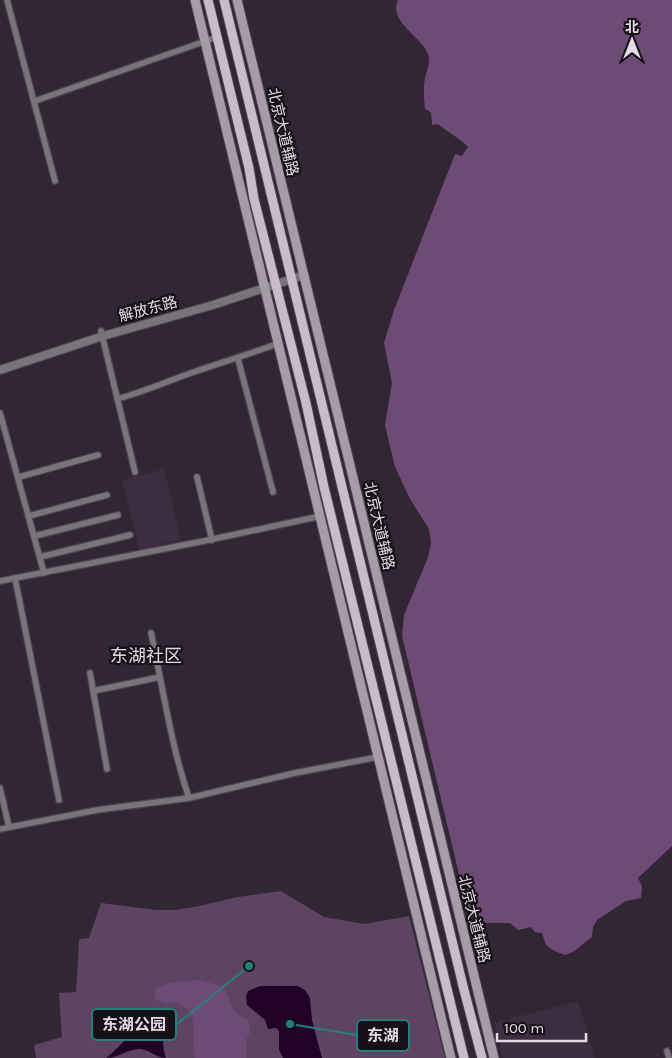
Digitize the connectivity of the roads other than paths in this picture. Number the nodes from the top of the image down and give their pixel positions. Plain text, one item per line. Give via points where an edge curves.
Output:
1 (7, 0) edge
2 (195, 0) edge
3 (208, 0) edge
4 (224, 0) edge
5 (237, 0) edge
6 (217, 37) junction
7 (205, 41) junction
8 (35, 102) junction
9 (55, 181) dead end
10 (303, 273) junction
11 (291, 276) junction
12 (275, 282) junction
13 (264, 285) junction
14 (102, 333) junction
15 (279, 343) junction
16 (238, 359) junction
17 (0, 364) edge
18 (0, 370) edge
19 (117, 399) junction
20 (0, 413) edge
21 (98, 455) dead end
22 (136, 472) dead end
23 (18, 477) junction
24 (197, 477) dead end
25 (273, 492) dead end
26 (107, 495) dead end
27 (118, 515) dead end
28 (29, 516) junction
29 (321, 516) junction
30 (130, 535) dead end
31 (35, 536) junction
32 (212, 540) junction
33 (40, 557) junction
34 (44, 572) junction
35 (16, 578) junction
36 (0, 581) edge
37 (151, 633) dead end
38 (90, 673) dead end
39 (160, 677) junction
40 (93, 691) junction
41 (378, 757) junction
42 (107, 769) dead end
43 (0, 788) edge
44 (189, 798) junction
45 (59, 800) dead end
46 (9, 827) junction
47 (0, 829) edge
48 (666, 1051) dead end
49 (451, 1058) edge
50 (464, 1058) edge
51 (482, 1058) edge
52 (494, 1058) edge
53 (669, 1058) edge

1 - 8 street
2 - 7 main road
3 - 6 main road
4 - 11 main road
5 - 10 main road, 北京大道辅路
6 - 7 street
6 - 12 main road
7 - 8 street
7 - 13 main road
8 - 9 street
10 - 11 street, 解放东路
10 - 52 main road, 北京大道辅路
11 - 12 street, 解放东路
11 - 51 main road
12 - 13 street, 解放东路
12 - 50 main road
13 - 14 street, 解放东路
13 - 15 main road
14 - 17 street, 解放东路
14 - 18 street, 解放东路
14 - 19 street
15 - 16 street
15 - 29 main road
16 - 19 street
16 - 25 street
19 - 22 street
20 - 23 street
21 - 23 street
23 - 28 street
24 - 32 street
26 - 28 street
27 - 31 street
28 - 31 street
29 - 32 street
29 - 41 main road
30 - 33 street
31 - 33 street
32 - 34 street
33 - 34 street
34 - 35 street
35 - 36 street
35 - 45 street
37 - 39 street
38 - 40 street
39 - 40 street
39 - 44 street
40 - 42 street
41 - 44 street
41 - 49 main road
43 - 46 street
44 - 46 street via 97,810
46 - 47 street
48 - 53 street

